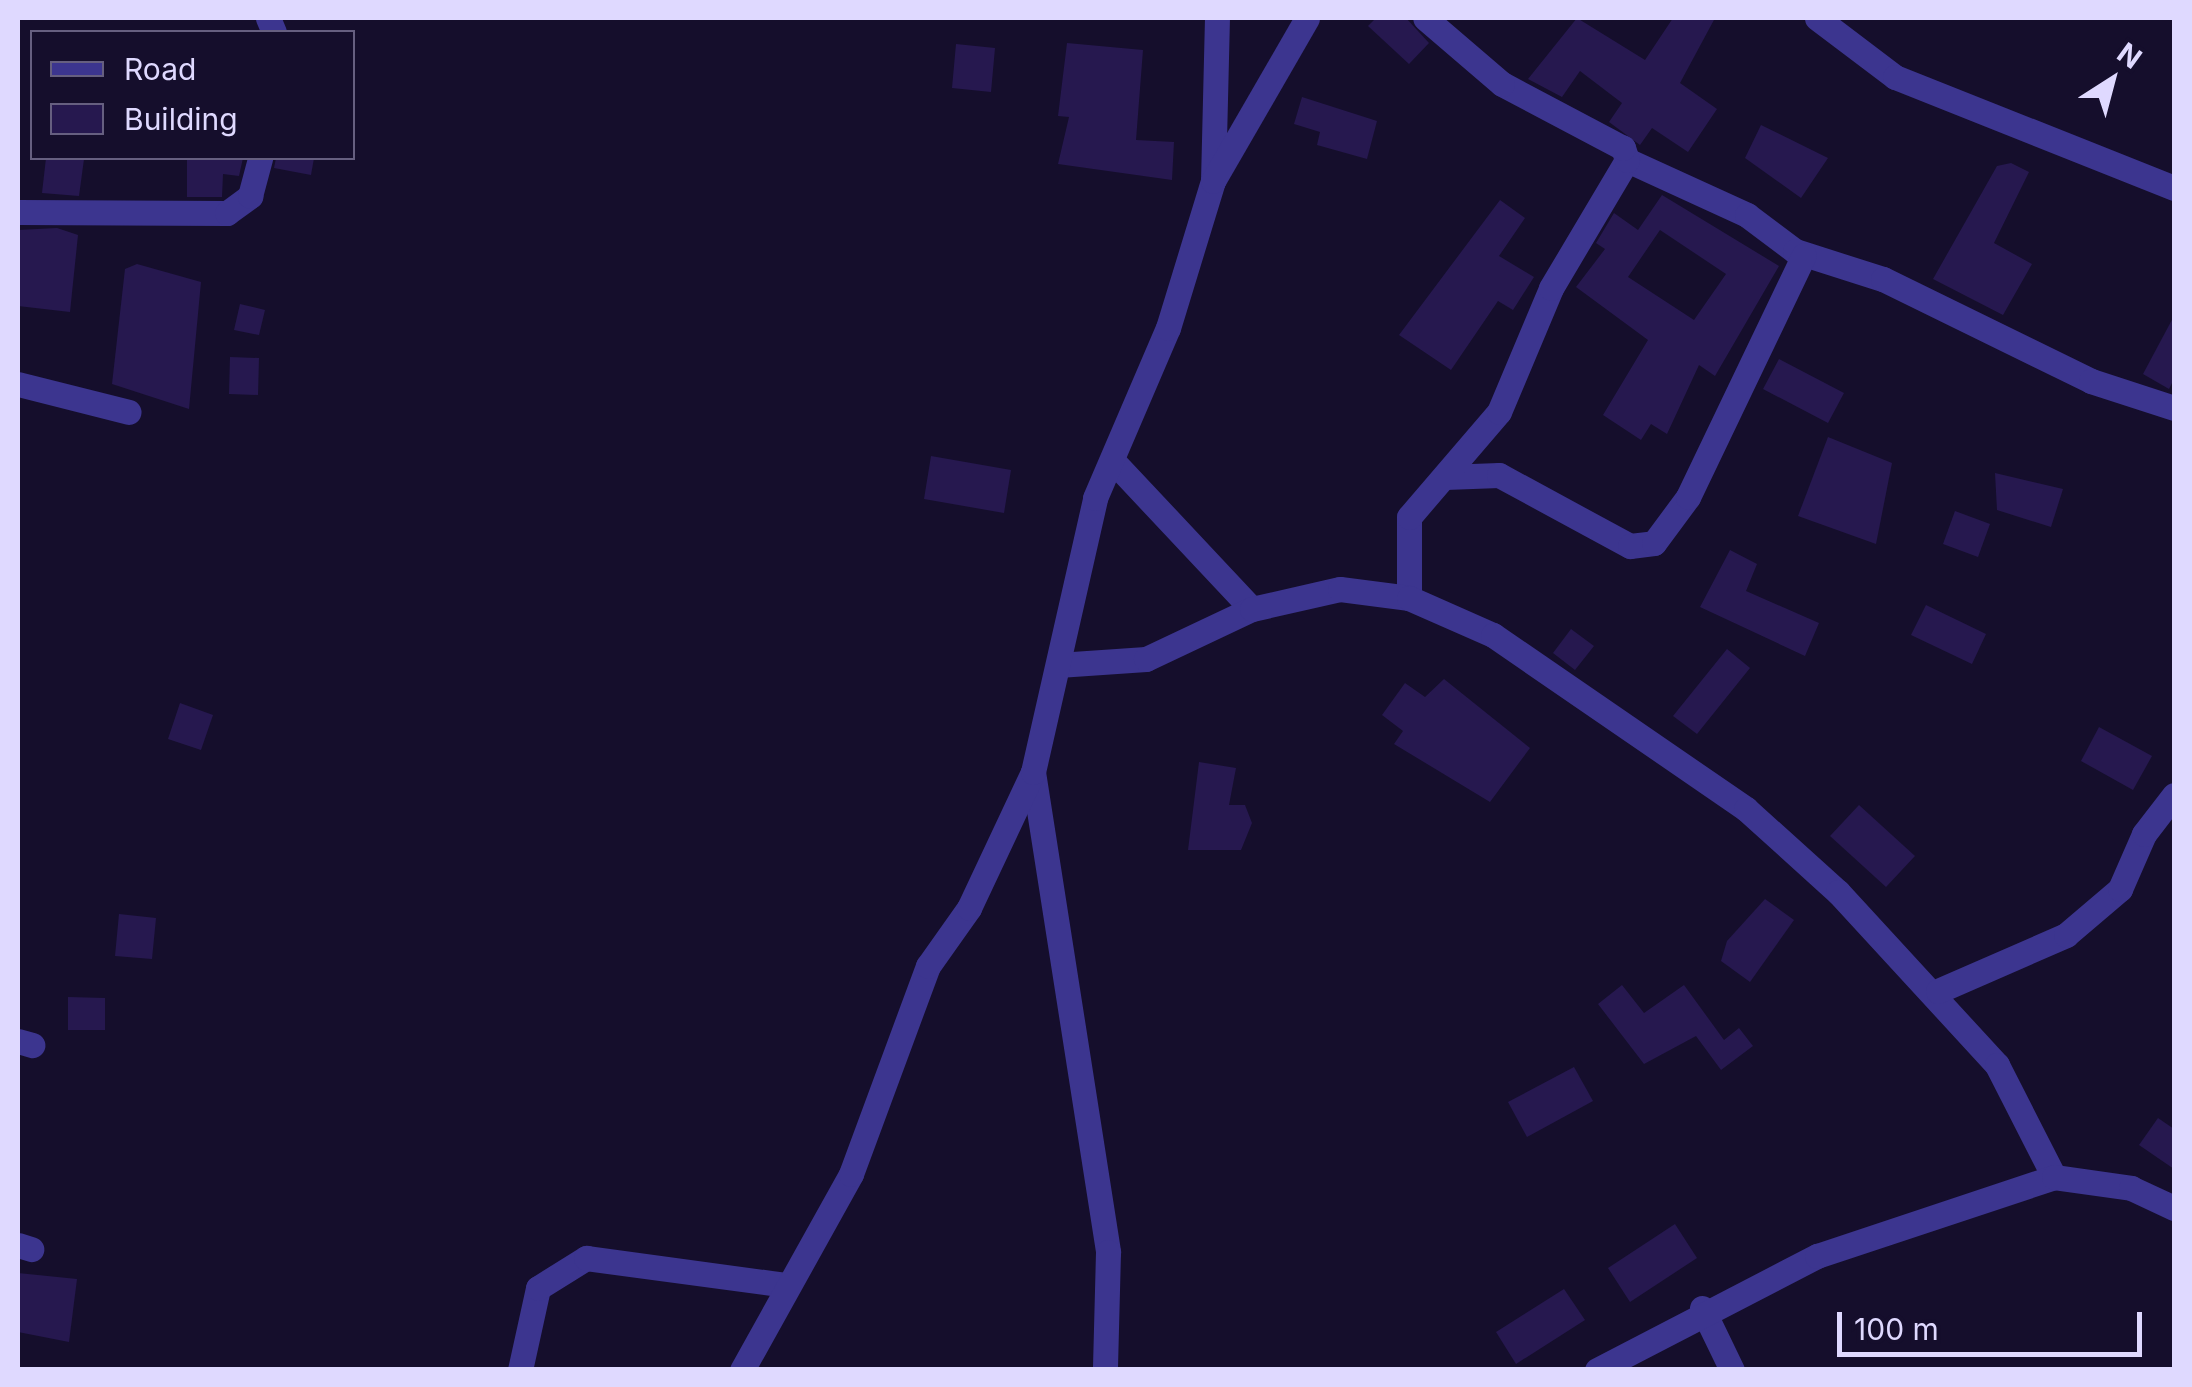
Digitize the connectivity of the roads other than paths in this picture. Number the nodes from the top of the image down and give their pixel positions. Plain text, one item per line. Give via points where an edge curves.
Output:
1 (1216, 18) edge
2 (1307, 18) edge
3 (1426, 18) edge
4 (1817, 18) edge
5 (259, 160) edge
6 (1627, 160) junction
7 (1213, 181) junction
8 (2174, 188) edge
9 (18, 212) edge
10 (1804, 255) junction
11 (18, 384) edge
12 (2174, 408) edge
13 (129, 412) dead end
14 (1112, 460) junction
15 (1445, 477) junction
16 (1409, 598) junction
17 (1252, 609) junction
18 (1058, 666) junction
19 (1032, 772) junction
20 (2174, 795) edge
21 (1938, 992) junction
22 (2054, 1177) junction
23 (2174, 1208) edge
24 (787, 1285) junction
25 (1702, 1308) junction
26 (520, 1370) edge
27 (742, 1370) edge
28 (1105, 1370) edge
29 (1597, 1370) edge
30 (1732, 1370) edge

1 - 7 street
2 - 7 street
3 - 6 street via 1502,84 1623,148
4 - 8 street via 1895,77
5 - 9 street via 250,196 227,213
6 - 10 street via 1696,188
6 - 15 street via 1550,288 1499,412
7 - 14 street via 1168,328
10 - 12 street via 1883,280 2091,381
10 - 15 street via 1696,482 1654,543 1630,546 1499,475
11 - 13 street
14 - 17 street
14 - 18 street
15 - 16 street via 1423,495 1403,534
16 - 17 street via 1340,588
16 - 21 street via 1493,635 1746,809
17 - 18 street via 1146,659
18 - 19 street
19 - 24 street via 969,908 928,966 887,1096
19 - 28 street via 1108,1252
20 - 21 street via 2144,834 2120,889 2066,935
21 - 22 street via 1997,1065
22 - 23 street via 2132,1188
22 - 25 street via 1817,1256
24 - 26 street via 586,1258 538,1288
24 - 27 street
25 - 29 street
25 - 30 street

